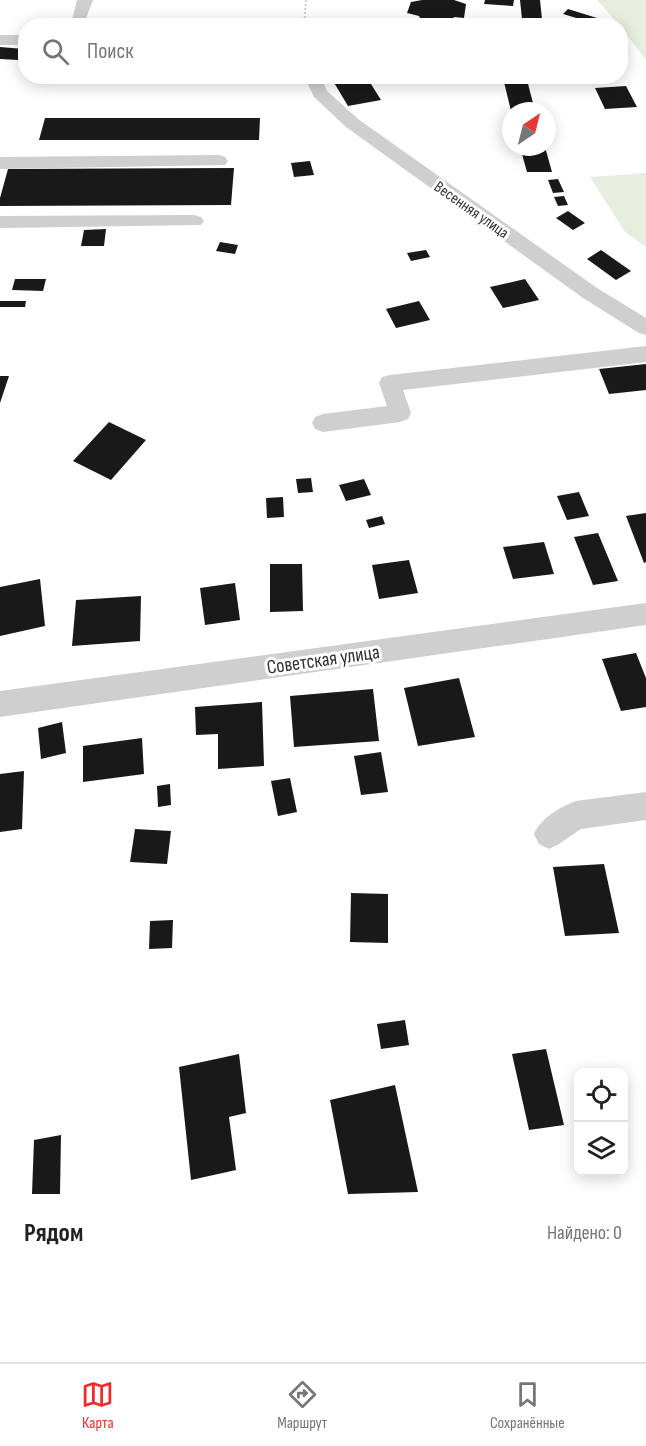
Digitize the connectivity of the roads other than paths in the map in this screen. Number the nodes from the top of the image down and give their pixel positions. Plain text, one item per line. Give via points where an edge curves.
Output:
1 (86, 0) edge
2 (80, 18) edge
3 (0, 40) edge
4 (18, 40) edge
5 (316, 84) edge
6 (219, 161) dead end
7 (0, 163) edge
8 (194, 221) dead end
9 (0, 222) edge
10 (646, 328) edge
11 (646, 354) edge
12 (323, 423) dead end
13 (646, 614) edge
14 (0, 704) edge
15 (646, 806) edge
16 (549, 834) dead end

1 - 2 street
3 - 4 street
5 - 10 street, Весенняя улица via 320,93 352,123 590,293
6 - 7 street
8 - 9 street
11 - 12 street via 390,383 400,413
13 - 14 street, Советская улица
15 - 16 street via 576,814

